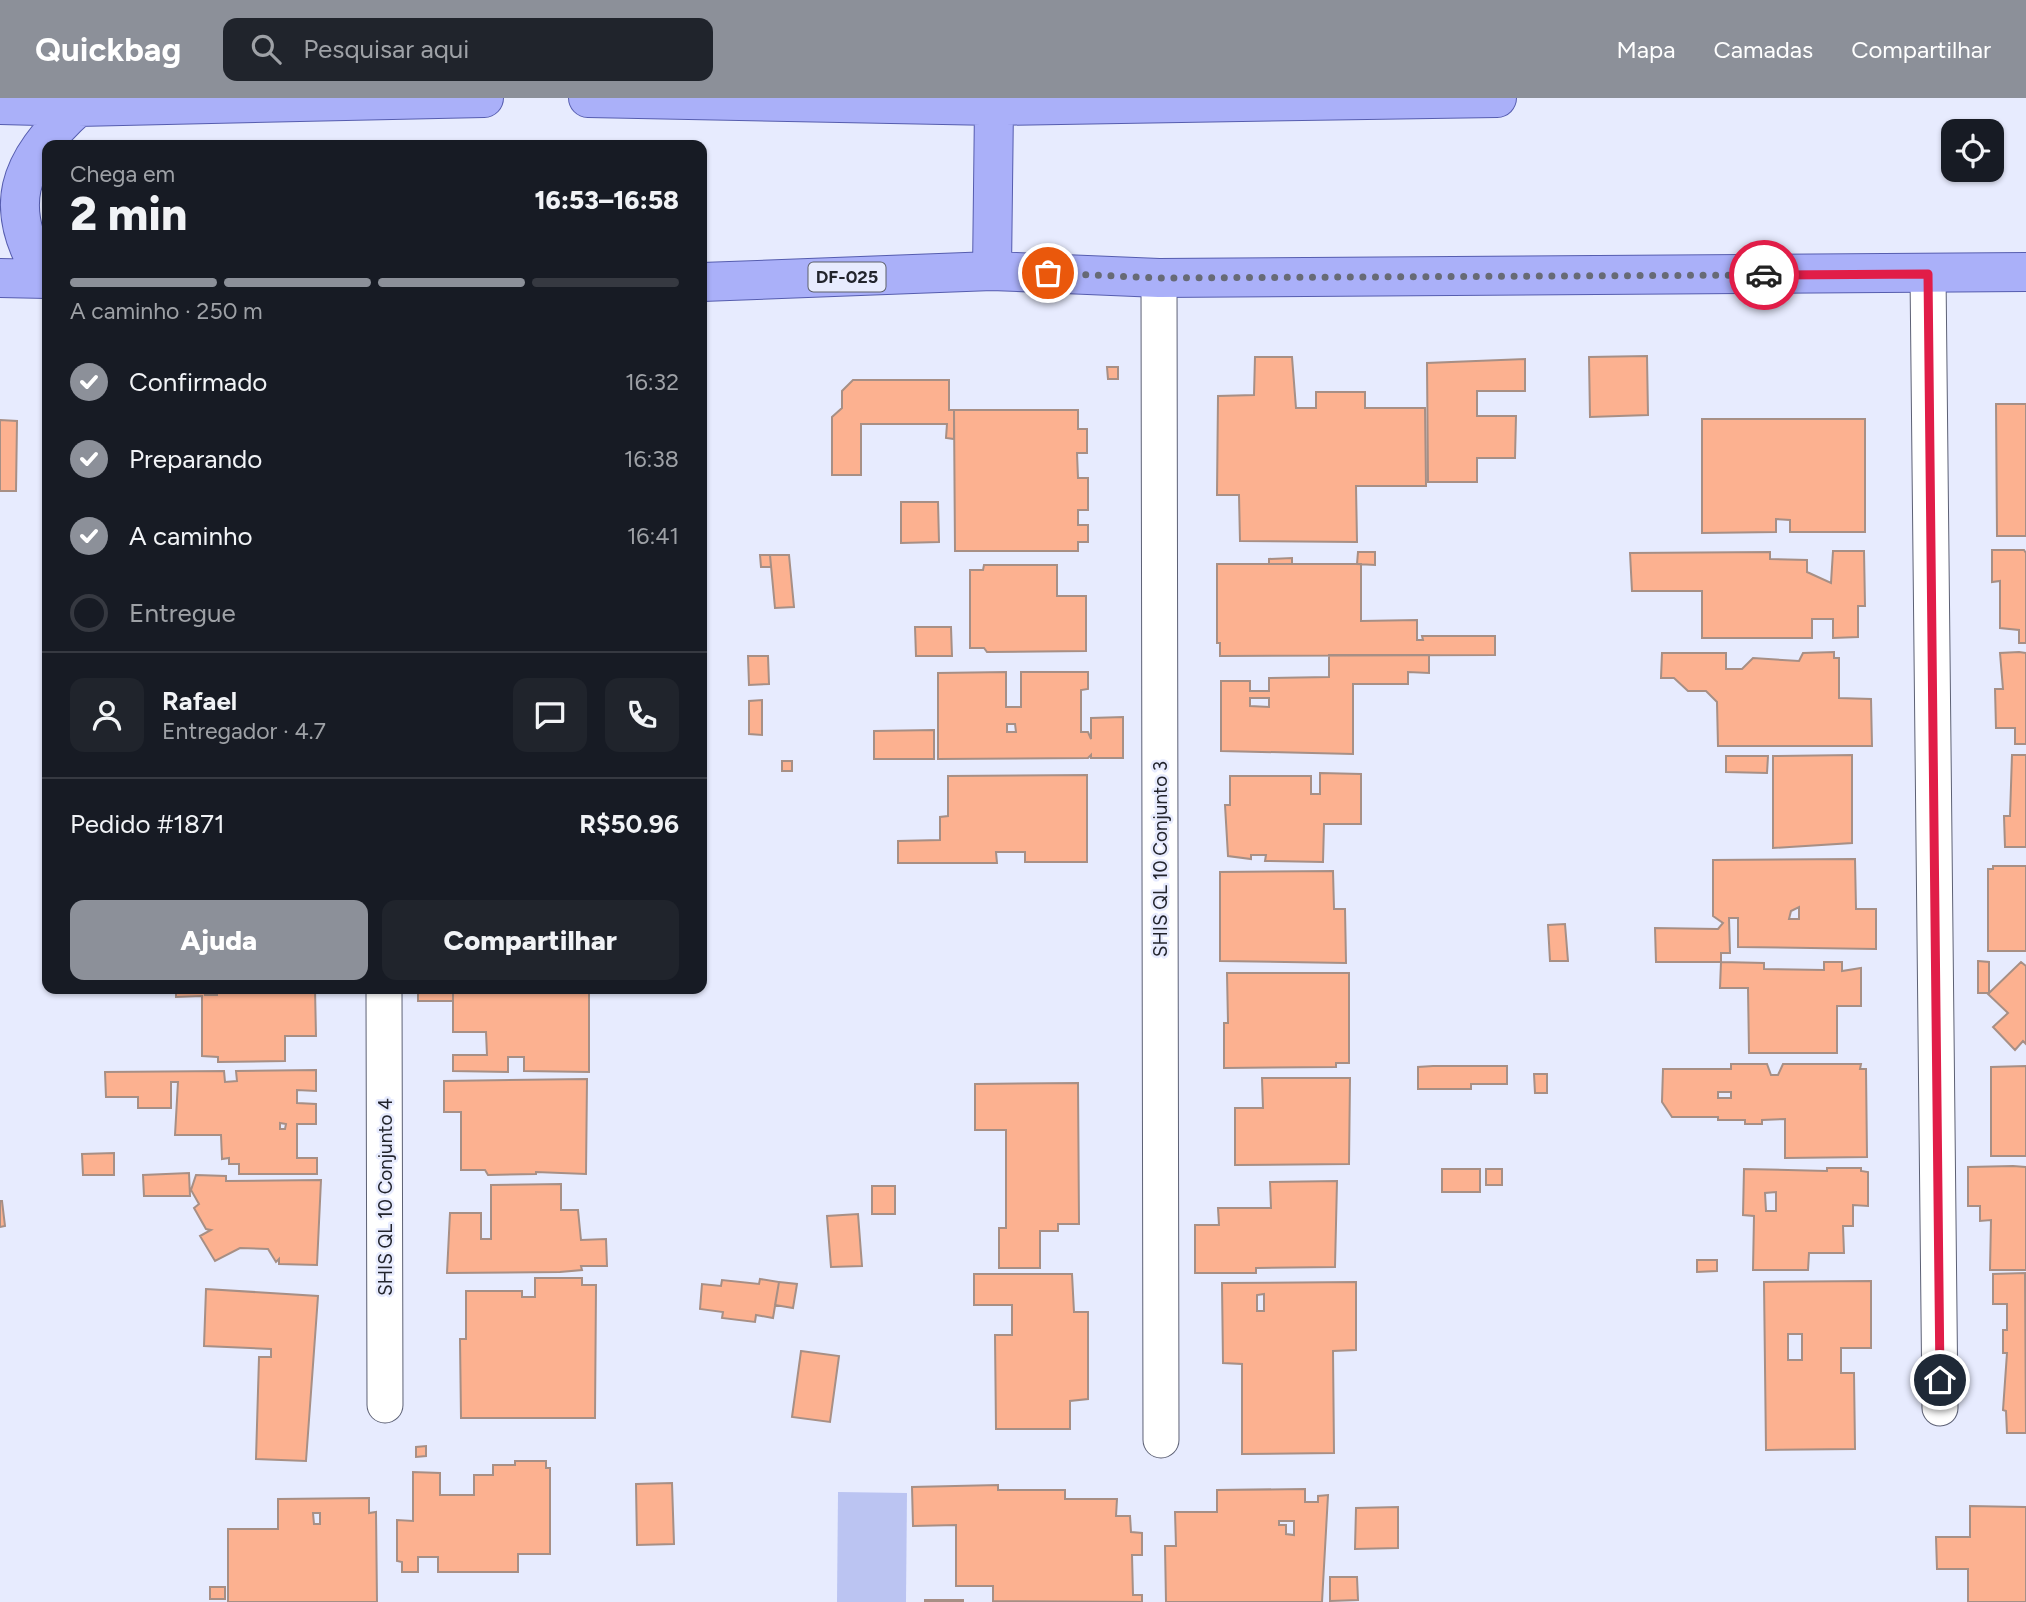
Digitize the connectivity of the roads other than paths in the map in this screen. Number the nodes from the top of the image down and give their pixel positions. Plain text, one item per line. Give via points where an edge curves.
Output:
1 (484, 98) edge
2 (588, 98) edge
3 (1497, 98) edge
4 (432, 99) edge
5 (927, 102) edge
6 (0, 105) edge
7 (994, 106) junction
8 (78, 107) junction
9 (992, 271) junction
10 (2026, 272) edge
11 (1928, 274) junction
12 (42, 275) edge
13 (0, 278) edge
14 (1159, 278) junction
15 (42, 279) edge
16 (707, 282) edge
17 (384, 994) edge
18 (385, 1405) dead end
19 (1940, 1408) dead end
20 (1161, 1440) dead end

1 - 4 main road
2 - 5 main road
3 - 7 main road
4 - 8 main road
5 - 7 main road
6 - 8 main road
7 - 9 main road
8 - 12 main road via 40,141 16,187 16,236
9 - 14 main road, DF-025
9 - 16 main road, DF-025
10 - 11 main road, DF-025
11 - 14 main road, DF-025
11 - 19 street
13 - 15 main road
14 - 20 street, SHIS QL 10 Conjunto 3
17 - 18 street, SHIS QL 10 Conjunto 4

